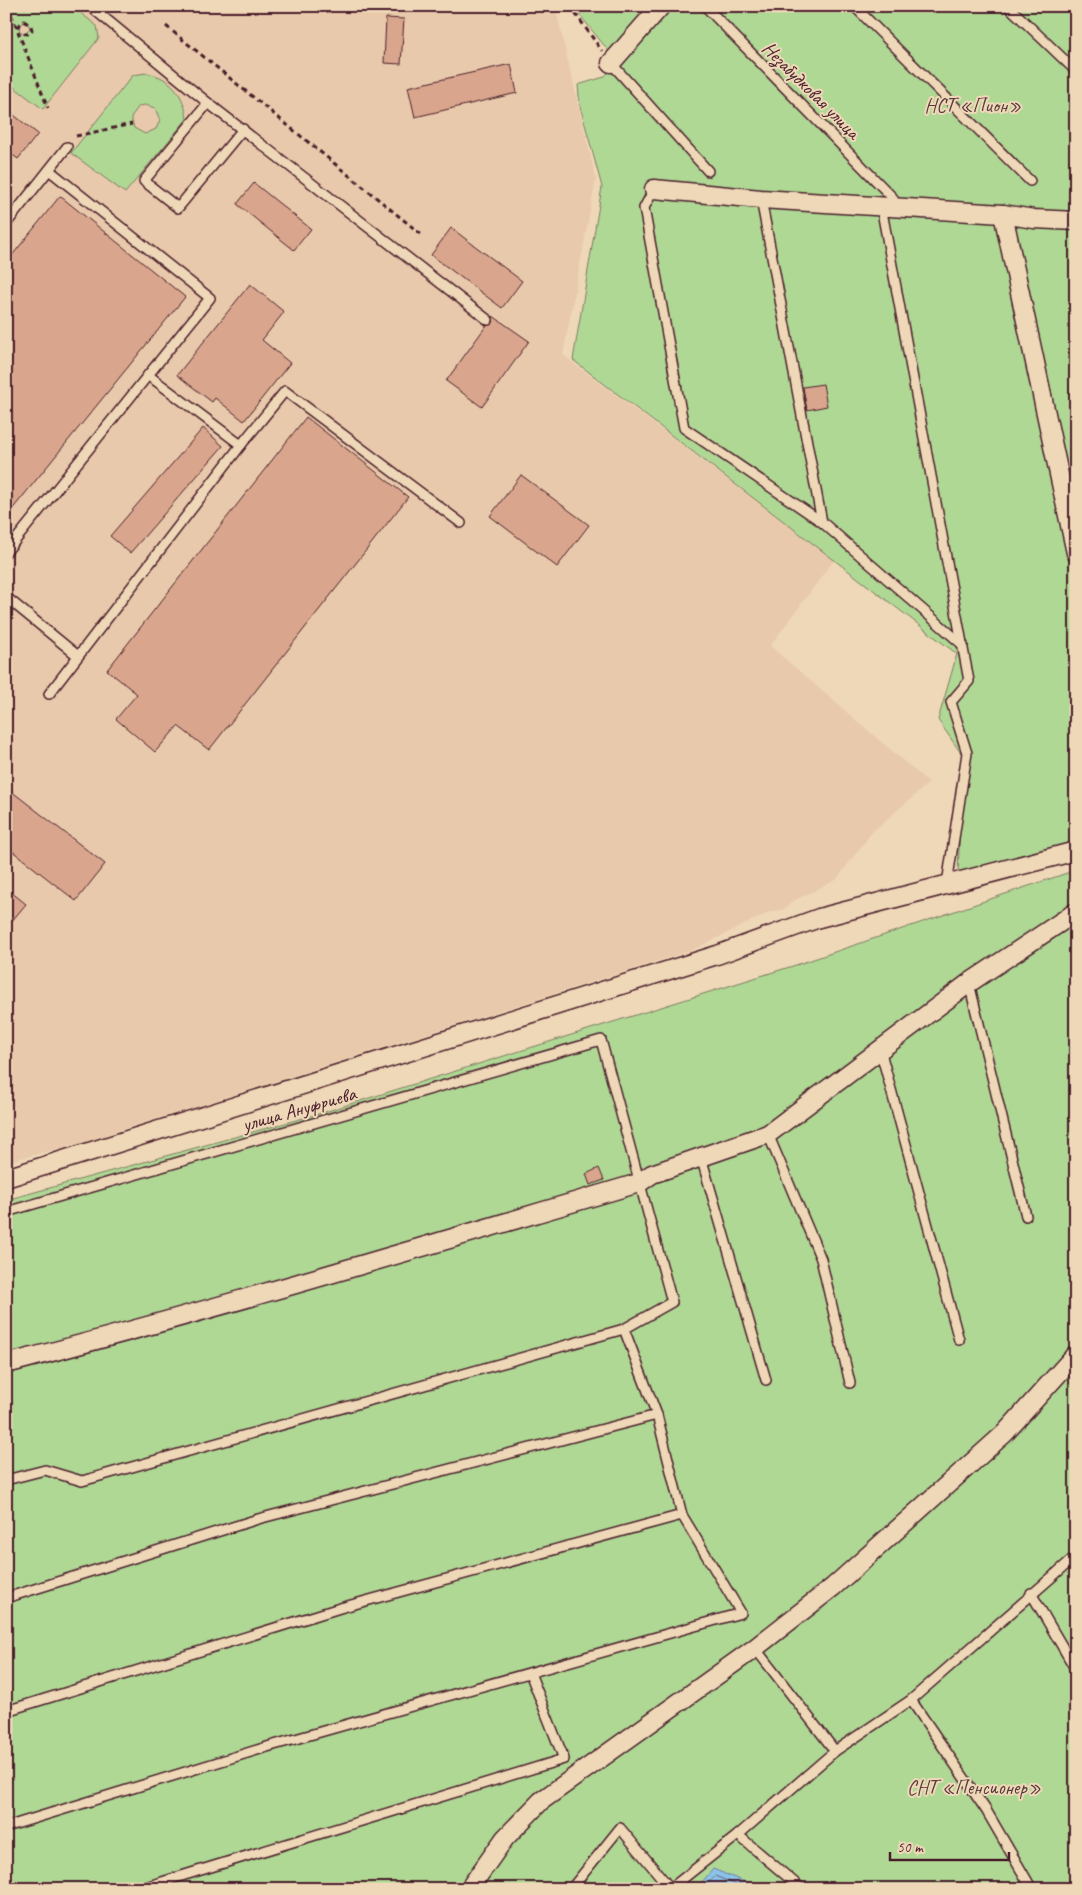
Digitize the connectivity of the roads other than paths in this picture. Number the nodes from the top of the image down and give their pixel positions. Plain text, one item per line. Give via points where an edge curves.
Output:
1 (90, 6) edge
2 (661, 6) edge
3 (705, 6) edge
4 (854, 6) edge
5 (1008, 6) edge
6 (611, 63) joint
7 (1076, 71) edge
8 (208, 103) junction
9 (244, 129) junction
10 (67, 147) dead end
11 (49, 170) junction
12 (708, 171) dead end
13 (1030, 181) dead end
14 (654, 189) joint
15 (761, 199) junction
16 (887, 202) junction
17 (1002, 214) junction
18 (1076, 221) edge
19 (6, 224) edge
20 (488, 320) dead end
21 (148, 375) junction
22 (241, 445) junction
23 (822, 522) junction
24 (461, 523) dead end
25 (6, 552) edge
26 (1076, 553) edge
27 (6, 597) edge
28 (963, 645) junction
29 (78, 656) junction
30 (49, 694) dead end
31 (1076, 851) edge
32 (947, 884) junction
33 (1076, 912) edge
34 (970, 983) junction
35 (880, 1049) junction
36 (768, 1134) junction
37 (701, 1157) junction
38 (6, 1178) edge
39 (638, 1182) junction
40 (6, 1212) edge
41 (1026, 1216) dead end
42 (624, 1329) junction
43 (960, 1340) dead end
44 (1076, 1354) edge
45 (6, 1364) edge
46 (766, 1380) dead end
47 (850, 1383) dead end
48 (657, 1415) junction
49 (6, 1480) edge
50 (682, 1516) junction
51 (1076, 1556) edge
52 (1031, 1593) junction
53 (6, 1598) edge
54 (755, 1648) junction
55 (1076, 1670) edge
56 (530, 1673) junction
57 (911, 1700) junction
58 (6, 1711) edge
59 (835, 1751) junction
60 (6, 1827) edge
61 (738, 1835) junction
62 (670, 1888) edge
63 (139, 1889) edge
64 (469, 1889) edge
65 (571, 1889) edge
66 (802, 1889) edge
67 (1032, 1889) edge

1 - 8 lane
2 - 6 street
3 - 16 lane, Незабудковая улица
4 - 13 lane
5 - 7 lane
6 - 12 lane
8 - 9 lane
8 - 9 lane via 144,181 178,208
9 - 20 lane
10 - 11 lane
11 - 19 lane
11 - 21 lane via 210,298
14 - 15 street
14 - 23 lane via 644,208 684,428
15 - 16 street
15 - 23 lane
16 - 17 street
16 - 28 lane
17 - 18 street
17 - 26 street
21 - 22 lane
21 - 25 lane
22 - 24 lane via 285,392
22 - 29 lane
23 - 28 lane
27 - 29 lane
28 - 32 lane via 969,680 951,702 967,752
29 - 30 lane
31 - 32 street
32 - 38 street via 820,918 717,955
33 - 34 street
34 - 35 street
34 - 41 lane
35 - 36 street
35 - 43 lane
36 - 37 street
36 - 47 lane via 821,1259
37 - 39 street
37 - 46 lane
39 - 40 lane, улица Ануфриева via 601,1040
39 - 42 lane via 672,1302
39 - 45 street via 295,1284
42 - 48 lane
42 - 49 lane via 82,1481 45,1470
44 - 54 street via 1005,1433 833,1587
48 - 50 lane
48 - 53 lane via 258,1519
50 - 56 lane via 741,1613
50 - 58 lane via 340,1608
51 - 52 lane
52 - 55 lane
52 - 57 lane
54 - 59 lane
54 - 64 street via 541,1801 505,1838
56 - 60 lane via 267,1747
56 - 63 lane via 564,1759
57 - 59 lane
57 - 67 lane via 986,1810
59 - 61 lane
61 - 62 lane
61 - 66 lane
62 - 65 lane via 620,1828

